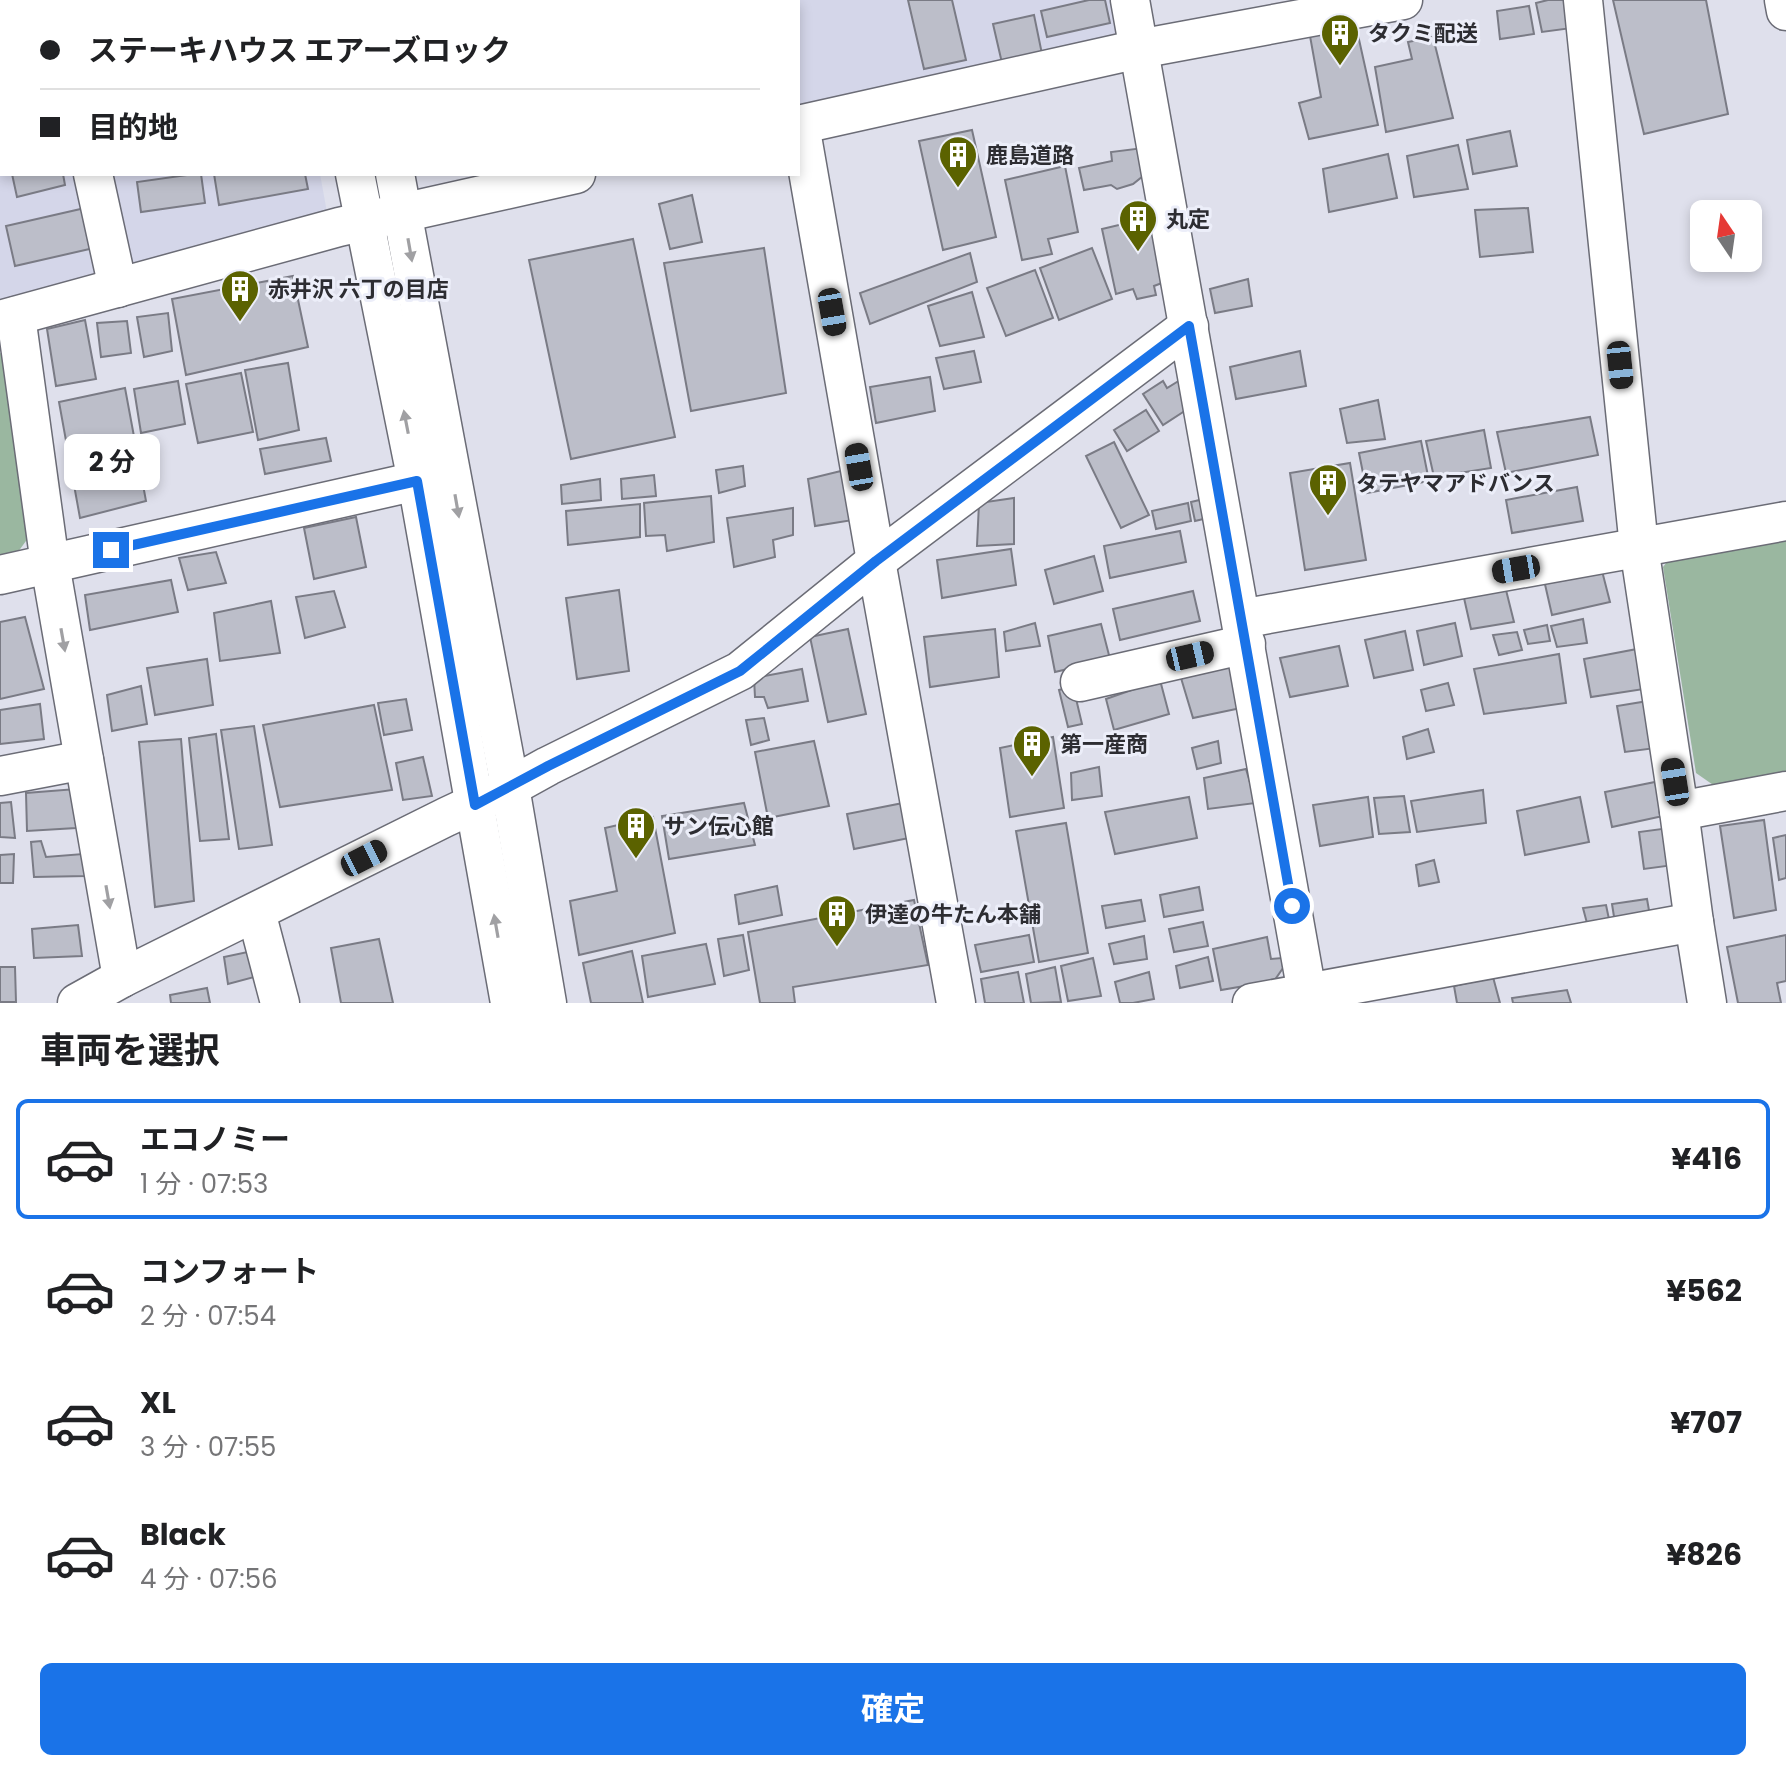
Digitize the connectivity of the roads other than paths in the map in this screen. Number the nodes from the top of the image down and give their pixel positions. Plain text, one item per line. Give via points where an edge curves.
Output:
1 (1130, 0) edge
2 (1403, 0) edge
3 (1583, 0) edge
4 (1784, 0) edge
5 (1786, 11) edge
6 (1139, 49) junction
7 (800, 125) edge
8 (800, 131) edge
9 (93, 176) edge
10 (355, 176) edge
11 (395, 176) edge
12 (567, 176) edge
13 (403, 212) junction
14 (366, 221) junction
15 (118, 288) junction
16 (8, 318) edge
17 (1189, 326) junction
18 (417, 481) junction
19 (1786, 521) edge
20 (1639, 547) junction
21 (876, 561) junction
22 (50, 564) junction
23 (0, 575) edge
24 (1243, 631) junction
25 (1080, 682) dead end
26 (84, 760) junction
27 (0, 776) edge
28 (510, 787) junction
29 (1786, 791) edge
30 (475, 805) junction
31 (1679, 811) junction
32 (256, 912) junction
33 (1694, 922) junction
34 (122, 978) junction
35 (1307, 993) junction
36 (77, 1003) edge
37 (280, 1003) edge
38 (510, 1003) edge
39 (547, 1003) edge
40 (956, 1003) edge
41 (1252, 1003) edge
42 (1707, 1003) edge

1 - 6 street
2 - 6 street
3 - 20 street
4 - 5 street
6 - 7 street
6 - 17 street
8 - 21 street
9 - 15 street
10 - 14 street
11 - 13 street
12 - 13 street
13 - 14 street
13 -> 28 street
14 - 15 street
18 -> 14 street
15 - 16 street
16 - 22 street
17 - 21 street
17 - 24 street
18 - 22 street
18 - 30 street
19 - 20 street
20 - 24 street
20 - 31 street
21 - 28 street via 740,671
21 - 40 street
22 - 23 street
22 -> 26 street
24 - 25 street
24 - 35 street
26 - 27 street
26 -> 34 street
28 - 30 street
28 - 39 street
29 - 31 street
30 - 32 street
38 -> 30 street
31 - 33 street
32 - 34 street
32 - 37 street
33 - 35 street
33 - 42 street
34 - 36 street
35 - 41 street

